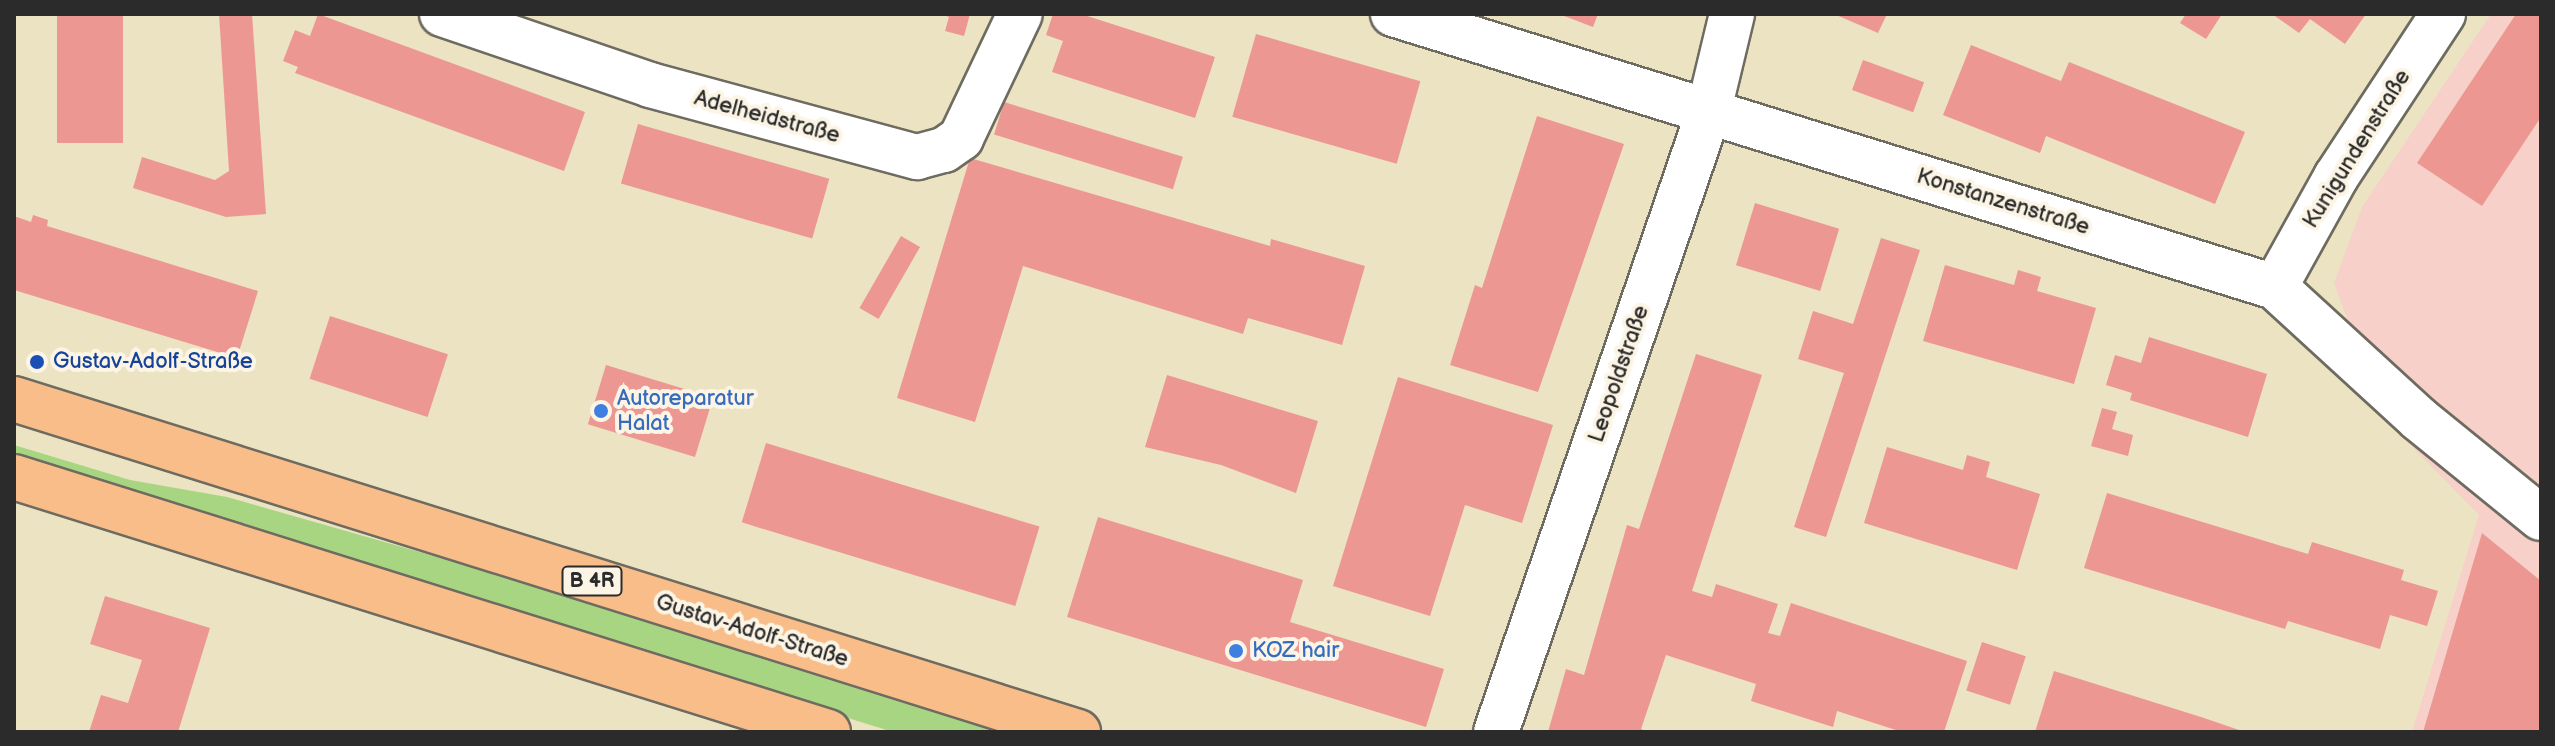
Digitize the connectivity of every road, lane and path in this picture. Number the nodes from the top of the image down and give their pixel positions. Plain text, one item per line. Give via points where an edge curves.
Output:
1 (442, 14) edge
2 (1020, 14) edge
3 (1393, 14) edge
4 (1732, 14) edge
5 (2443, 14) edge
6 (1708, 114) junction
7 (2275, 287) junction
8 (14, 399) edge
9 (14, 477) edge
10 (2541, 518) edge
11 (828, 732) edge
12 (1078, 732) edge
13 (1496, 732) edge

1 - 2 street, Adelheidstraße via 650,85 917,157 944,150 961,138
3 - 6 street, Konstanzenstraße
4 - 6 street, Leopoldstraße
5 - 7 street, Kunigundenstraße via 2336,177
6 - 7 street, Konstanzenstraße
6 - 13 street, Leopoldstraße
7 - 10 street, Konstanzenstraße via 2419,419
8 - 12 main road, Gustav-Adolf-Straße / B 4R
9 - 11 main road

